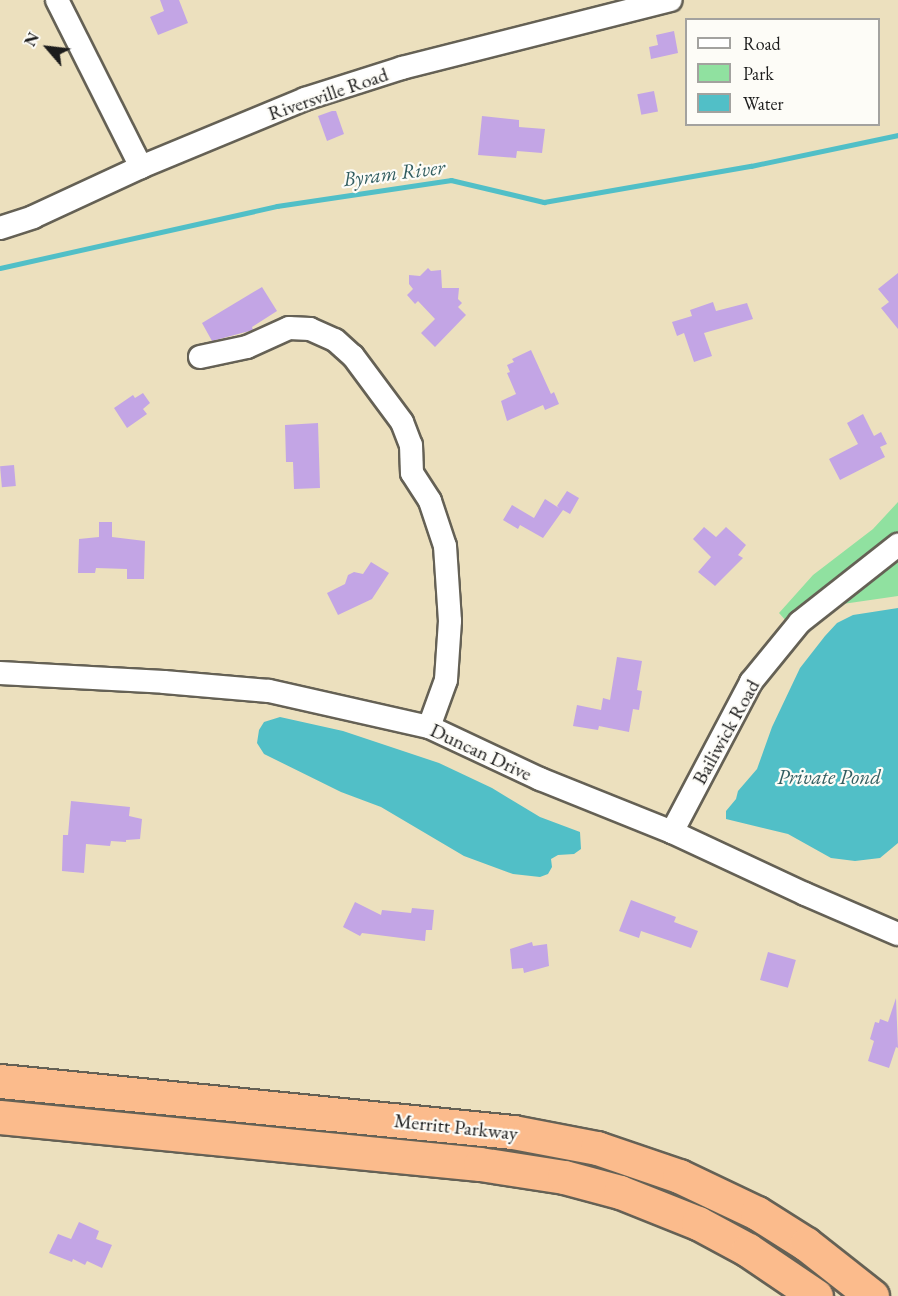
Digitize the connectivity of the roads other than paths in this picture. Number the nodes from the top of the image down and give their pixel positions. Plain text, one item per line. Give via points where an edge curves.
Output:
1 (57, 0) edge
2 (671, 0) edge
3 (141, 167) junction
4 (0, 228) edge
5 (200, 357) dead end
6 (898, 546) edge
7 (0, 673) edge
8 (429, 727) junction
9 (672, 832) junction
10 (898, 934) edge
11 (0, 1081) edge
12 (0, 1117) edge
13 (816, 1296) edge
14 (872, 1296) edge

1 - 3 street
2 - 3 street, Riversville Road via 359,81 305,99
3 - 4 street, Riversville Road via 33,218
5 - 8 street via 247,347 289,328 310,329 336,340 402,422 411,445 412,473 430,501 445,546 450,621 446,681
6 - 9 street, Bailiwick Road via 800,622 751,682
7 - 8 street, Duncan Drive via 269,692
8 - 9 street, Duncan Drive via 540,779
9 - 10 street, Duncan Drive
11 - 14 highway, Merritt Parkway via 513,1132 597,1148 680,1176 757,1213 806,1244
12 - 13 highway, Merritt Parkway via 480,1164 564,1178 629,1195 698,1223 748,1250

